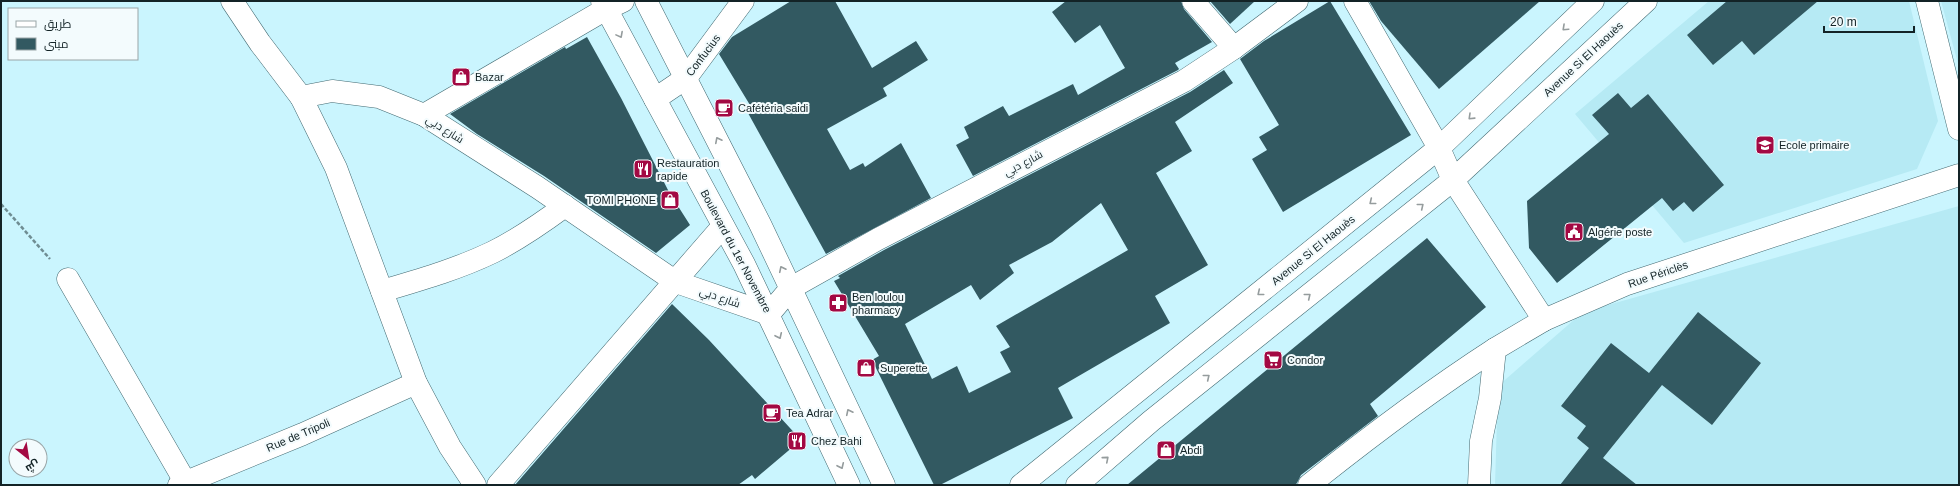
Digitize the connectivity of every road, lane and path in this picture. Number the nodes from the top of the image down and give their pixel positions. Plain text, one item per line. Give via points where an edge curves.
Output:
1 (232, 1) edge
2 (646, 1) edge
3 (743, 1) edge
4 (1193, 1) edge
5 (1297, 1) edge
6 (1355, 1) edge
7 (1593, 1) edge
8 (1646, 1) edge
9 (1927, 1) edge
10 (610, 4) edge
11 (1234, 48) junction
12 (686, 78) junction
13 (301, 97) junction
14 (654, 99) junction
15 (424, 115) junction
16 (1959, 130) edge
17 (1439, 148) junction
18 (1959, 175) edge
19 (1453, 180) junction
20 (1, 204) edge
21 (566, 206) junction
22 (723, 226) junction
23 (68, 279) joint
24 (676, 282) junction
25 (792, 288) junction
26 (382, 291) junction
27 (769, 314) junction
28 (1544, 320) junction
29 (1495, 349) junction
30 (416, 383) junction
31 (183, 484) edge
32 (882, 484) edge
33 (475, 485) edge
34 (498, 485) edge
35 (849, 485) edge
36 (1021, 485) edge
37 (1077, 485) edge
38 (1309, 485) edge
39 (1478, 485) edge

1 - 13 street
2 - 12 street
3 - 12 street, Confucius
4 - 11 street
5 - 11 street, شارع دبي
6 - 17 street
7 -> 17 street, Avenue Si El Haouès
8 - 19 street, Avenue Si El Haouès
9 - 16 street
10 -> 14 street, Boulevard du 1er Novembre
10 - 15 street
11 - 25 street, شارع دبي via 1184,80 885,236
12 - 14 street, Confucius
25 -> 12 street
13 - 15 street, شارع دبي via 332,90 379,97
13 - 26 street via 336,168
14 - 22 street, Boulevard du 1er Novembre
15 - 21 street, شارع دبي
17 - 19 street
17 -> 36 street, Avenue Si El Haouès
18 - 28 street, Rue Périclès via 1627,284
19 - 28 street
37 -> 19 street, Avenue Si El Haouès via 1151,421
20 - 23 path
21 - 24 street, شارع دبي
21 - 26 street via 531,231 492,253
22 - 24 street
22 - 27 street, Boulevard du 1er Novembre
23 - 31 street
24 - 27 street, شارع دبي
24 - 34 street
25 - 27 street, شارع دبي
32 -> 25 street
26 - 30 street
27 -> 35 street, Boulevard du 1er Novembre
28 - 29 street, Rue Périclès
29 - 38 street, Rue Périclès via 1439,385
29 - 39 street via 1490,398 1481,442
30 - 31 street, Rue de Tripoli via 304,434
30 - 33 street via 450,447

